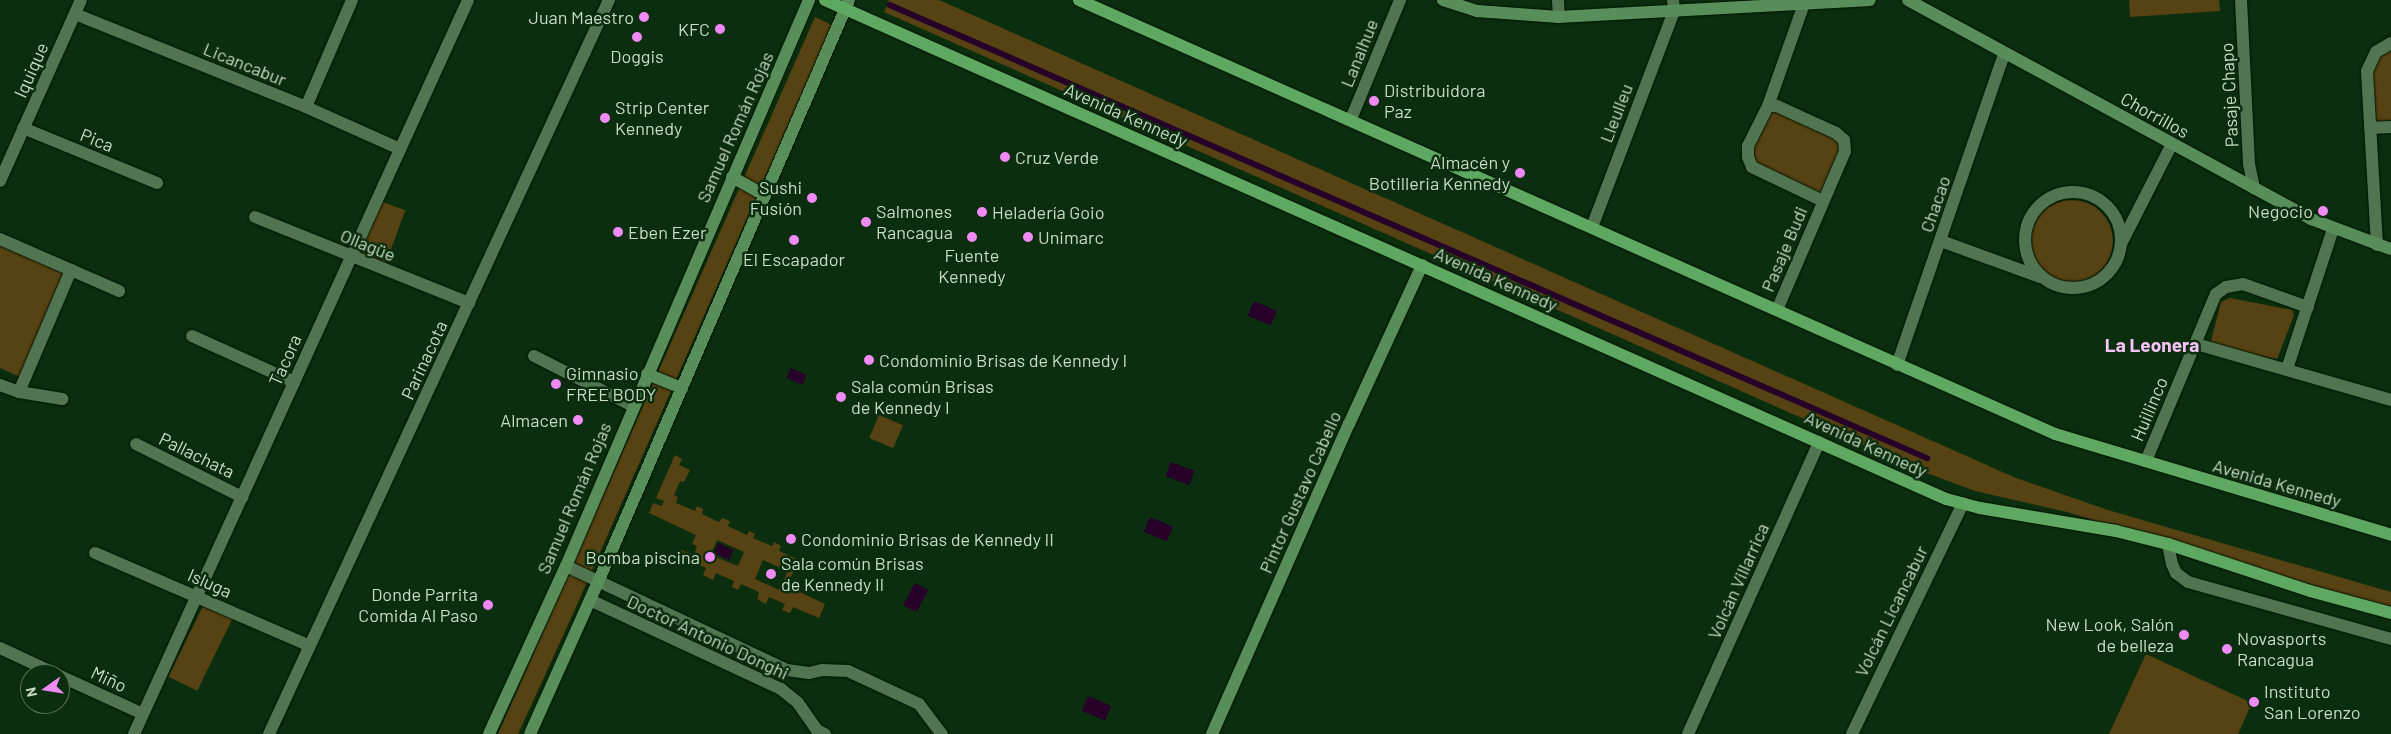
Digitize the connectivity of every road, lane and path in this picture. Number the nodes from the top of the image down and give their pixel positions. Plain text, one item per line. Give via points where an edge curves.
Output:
1 (81, 0) edge
2 (352, 0) edge
3 (468, 0) edge
4 (609, 0) edge
5 (809, 0) edge
6 (825, 0) edge
7 (1080, 0) edge
8 (1400, 0) edge
9 (1443, 0) edge
10 (1558, 0) edge
11 (1870, 0) edge
12 (1908, 0) edge
13 (2241, 0) edge
14 (1099, 4) edge
15 (1804, 4) junction
16 (847, 5) edge
17 (1673, 5) edge
18 (74, 14) junction
19 (1559, 17) junction
20 (2391, 43) edge
21 (2004, 54) junction
22 (1768, 106) junction
23 (306, 107) junction
24 (1351, 119) junction
25 (2391, 127) edge
26 (23, 128) junction
27 (2370, 128) junction
28 (2172, 144) junction
29 (400, 149) junction
30 (732, 178) junction
31 (0, 181) edge
32 (156, 183) dead end
33 (2254, 188) junction
34 (766, 194) junction
35 (1823, 201) junction
36 (255, 217) dead end
37 (1592, 227) junction
38 (2333, 229) junction
39 (0, 239) edge
40 (1941, 241) junction
41 (2121, 244) junction
42 (2377, 245) junction
43 (2391, 249) edge
44 (351, 257) junction
45 (1422, 265) junction
46 (71, 270) junction
47 (2042, 278) junction
48 (119, 291) dead end
49 (469, 304) junction
50 (2308, 307) junction
51 (1777, 310) junction
52 (192, 336) dead end
53 (2196, 344) junction
54 (534, 356) dead end
55 (1897, 365) junction
56 (2287, 369) junction
57 (647, 374) junction
58 (294, 382) junction
59 (0, 385) edge
60 (682, 388) junction
61 (19, 392) junction
62 (62, 399) dead end
63 (2391, 400) edge
64 (633, 406) junction
65 (1819, 442) junction
66 (136, 444) dead end
67 (2146, 461) junction
68 (242, 497) junction
69 (1963, 503) junction
70 (2391, 535) edge
71 (2168, 544) junction
72 (95, 553) dead end
73 (566, 566) junction
74 (599, 580) junction
75 (197, 596) junction
76 (590, 600) junction
77 (2391, 613) edge
78 (2391, 639) edge
79 (310, 646) junction
80 (0, 648) edge
81 (34, 664) edge
82 (70, 681) edge
83 (143, 714) junction
84 (134, 734) edge
85 (269, 734) edge
86 (489, 734) edge
87 (530, 734) edge
88 (825, 734) edge
89 (942, 734) edge
90 (1212, 734) edge
91 (1688, 734) edge
92 (1852, 734) edge

1 - 18 street, Iquique
2 - 23 street
3 - 29 street, Tacora
4 - 49 street, Parinacota
5 - 30 street, Samuel Román Rojas
6 - 16 main road, Avenida Kennedy
7 - 14 main road, Avenida Kennedy
8 - 24 street, Lanalhue
9 - 19 street via 1477,11
10 - 19 street
11 - 15 street
12 - 21 street, Chorrillos
13 - 33 street, Pasaje Chapo
14 - 24 main road, Avenida Kennedy
15 - 17 street
15 - 22 street, Pasaje Budi
16 - 34 street
16 - 45 main road, Avenida Kennedy
17 - 19 street
17 - 37 street, Lleulleu
18 - 23 street, Licancabur
18 - 26 street, Iquique
20 - 27 street via 2376,52 2367,71
21 - 28 street, Chorrillos
21 - 40 street, Chacao
22 - 35 street, Pasaje Budi via 1748,146 1752,167
22 - 35 street, Pasaje Budi via 1777,106 1836,133 1844,140 1845,151
23 - 29 street, Licancabur
24 - 37 main road, Avenida Kennedy
25 - 27 street
26 - 31 street, Iquique
26 - 32 street, Pica
27 - 42 street
28 - 33 street, Chorrillos
28 - 41 street
29 - 44 street, Tacora
30 - 34 street
30 - 57 street, Samuel Román Rojas
33 - 38 street, Chorrillos
34 - 60 street
35 - 51 street, Pasaje Budi
36 - 44 street, Ollagüe
37 - 51 main road, Avenida Kennedy
38 - 42 street, Chorrillos
38 - 50 street
39 - 46 street
40 - 47 street
40 - 55 street, Chacao
41 - 47 street via 2119,257 2112,268 2092,285 2066,288
41 - 47 street via 2120,228 2104,202 2091,194 2076,191 2061,192 2047,198 2035,209 2024,237 2032,266
42 - 43 street, Chorrillos
44 - 49 street, Ollagüe
44 - 58 street, Tacora
45 - 65 main road, Avenida Kennedy
45 - 90 street, Pintor Gustavo Cabello
46 - 48 street
46 - 61 street
49 - 79 street, Parinacota
50 - 53 street, Huillinco via 2243,284 2226,287 2216,294
50 - 56 street
51 - 55 main road, Avenida Kennedy
52 - 58 street
53 - 56 street
53 - 67 street, Huillinco
54 - 64 street
55 - 67 main road, Avenida Kennedy via 2055,434
56 - 63 street
57 - 60 street
57 - 64 street, Samuel Román Rojas
58 - 68 street, Tacora
59 - 61 street
60 - 74 street
61 - 62 street
64 - 73 street, Samuel Román Rojas
65 - 69 main road, Avenida Kennedy via 1930,492
65 - 91 street, Volcán Villarrica
66 - 68 street, Pallachata
67 - 70 main road, Avenida Kennedy
68 - 75 street, Tacora
69 - 71 main road, Avenida Kennedy via 2116,531
69 - 92 street, Volcán Licancabur
71 - 77 main road, Avenida Kennedy via 2310,591
71 - 78 street via 2176,573 2188,582
72 - 75 street, Isluga
73 - 74 street, Doctor Antonio Donghi
73 - 86 street, Samuel Román Rojas
74 - 76 street
74 - 89 street, Doctor Antonio Donghi via 787,670 848,671 919,704
75 - 79 street, Isluga
75 - 83 street, Tacora
76 - 87 street
76 - 88 street, Doctor Antonio Donghi via 781,689 798,703 817,730
79 - 85 street, Parinacota
80 - 81 street
82 - 83 street, Miño
83 - 84 street, Tacora

